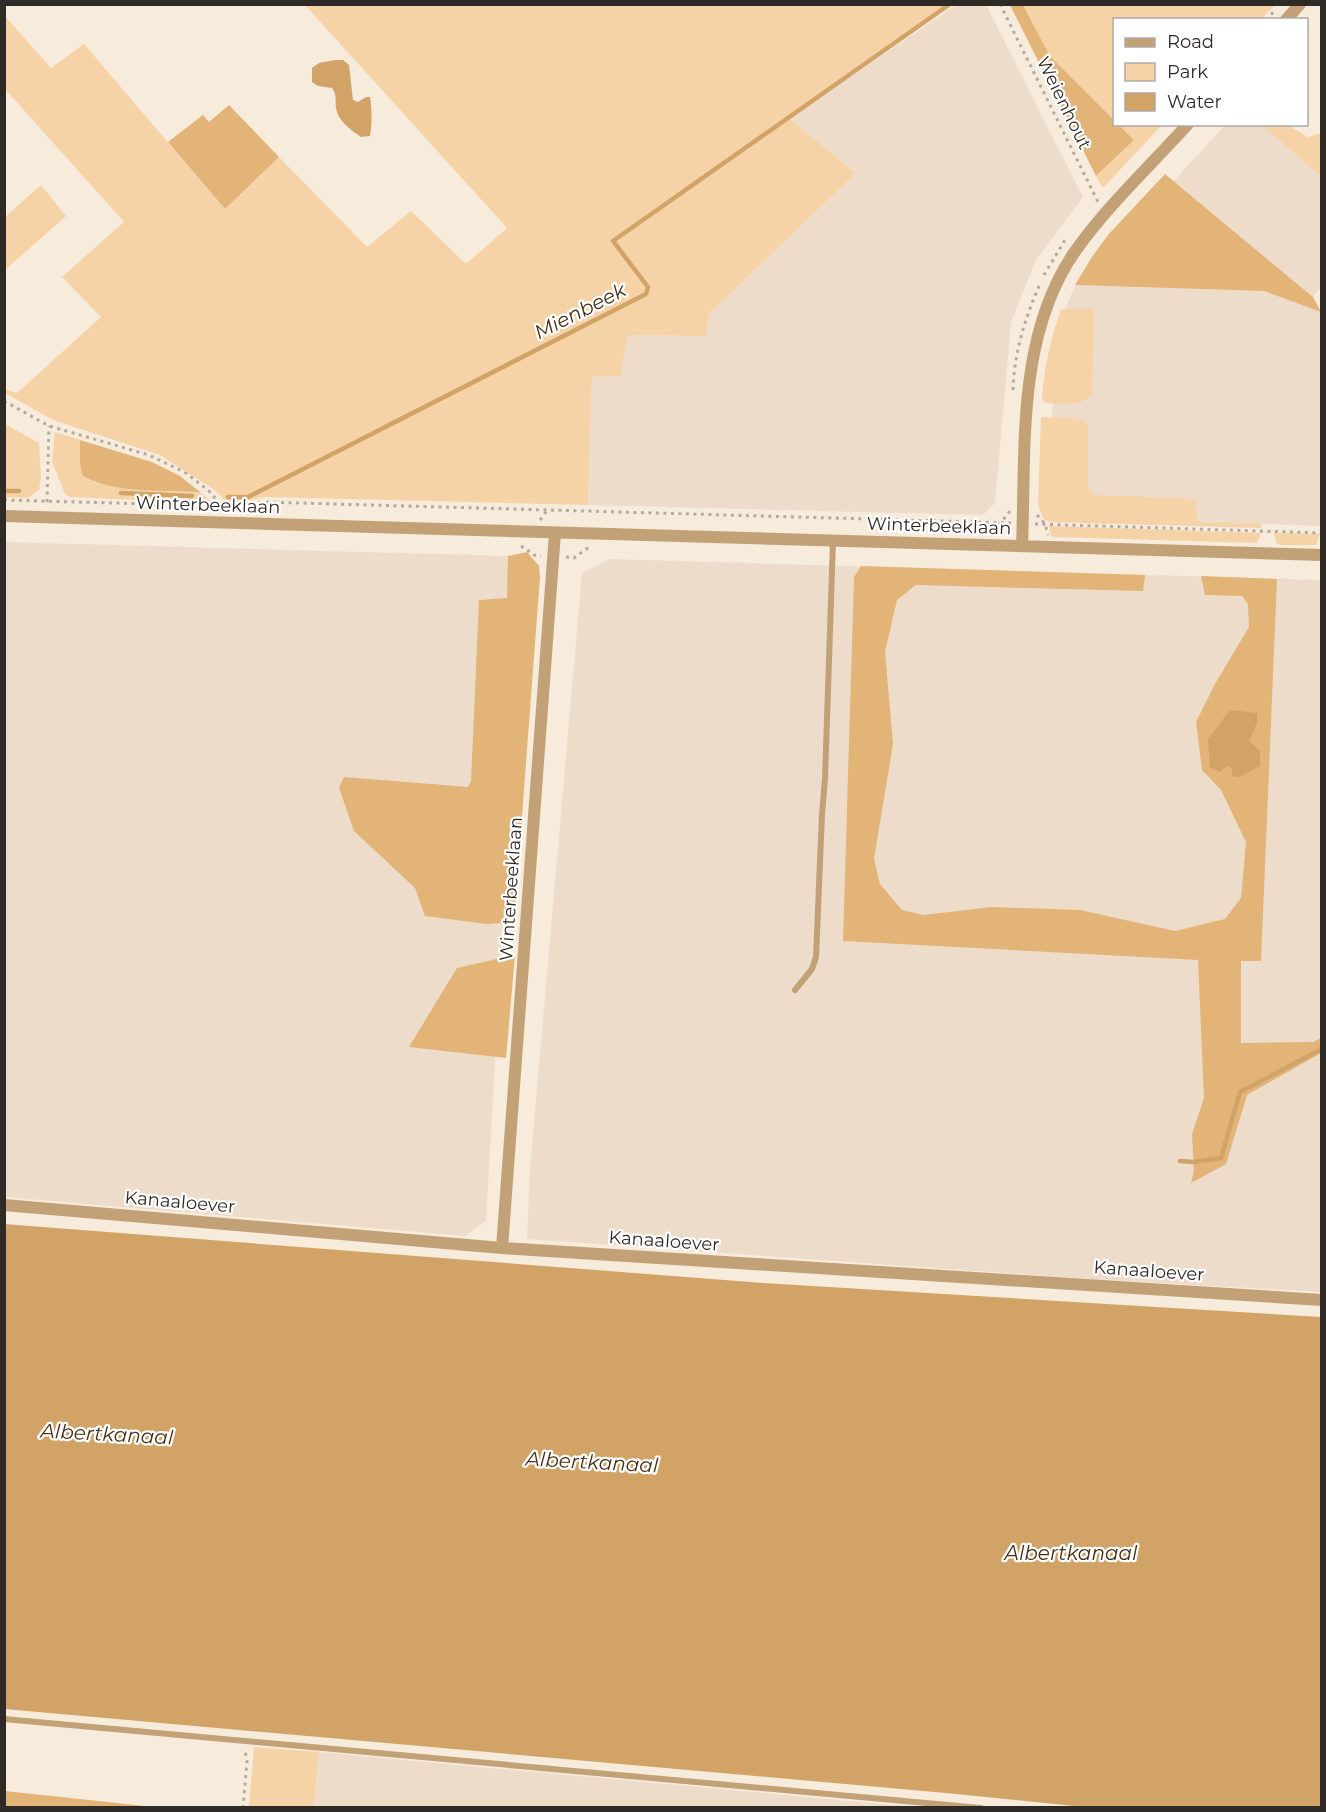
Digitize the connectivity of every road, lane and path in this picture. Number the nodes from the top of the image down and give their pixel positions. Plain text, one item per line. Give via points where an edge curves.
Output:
1 (1000, 4) edge
2 (1280, 4) edge
3 (1300, 4) edge
4 (1268, 18) edge
5 (1288, 18) edge
6 (1186, 126) edge
7 (1108, 211) junction
8 (4, 401) edge
9 (49, 426) junction
10 (4, 500) edge
11 (47, 502) junction
12 (222, 506) junction
13 (1036, 507) dead end
14 (4, 516) edge
15 (47, 518) junction
16 (1010, 523) dead end
17 (1034, 524) dead end
18 (1045, 524) junction
19 (555, 533) junction
20 (1322, 533) edge
21 (1048, 537) dead end
22 (833, 541) junction
23 (1022, 546) junction
24 (1322, 555) edge
25 (795, 990) dead end
26 (4, 1205) edge
27 (502, 1248) junction
28 (1322, 1300) edge
29 (4, 1719) edge
30 (242, 1741) junction
31 (243, 1808) edge
32 (981, 1808) edge

1 - 7 path, Weienhout via 1097,201
2 - 4 path
3 - 5 street
6 - 7 street
7 - 23 street via 1070,259 1052,293 1036,341 1028,383
8 - 9 path
9 - 11 path
9 - 12 path via 149,455 186,473 209,490
10 - 11 path
11 - 12 path
11 - 15 path
12 - 16 path via 264,502
13 - 18 path via 1036,514
14 - 15 street, Winterbeeklaan
15 - 19 street, Winterbeeklaan
17 - 18 path
18 - 20 path
18 - 21 path
19 - 22 street, Winterbeeklaan
19 - 27 street, Winterbeeklaan
22 - 23 street, Winterbeeklaan
22 - 25 lane via 816,957 812,969
23 - 24 street, Winterbeeklaan
26 - 27 street, Kanaaloever
27 - 28 street, Kanaaloever
29 - 30 lane
30 - 31 path via 247,1761
30 - 32 lane

